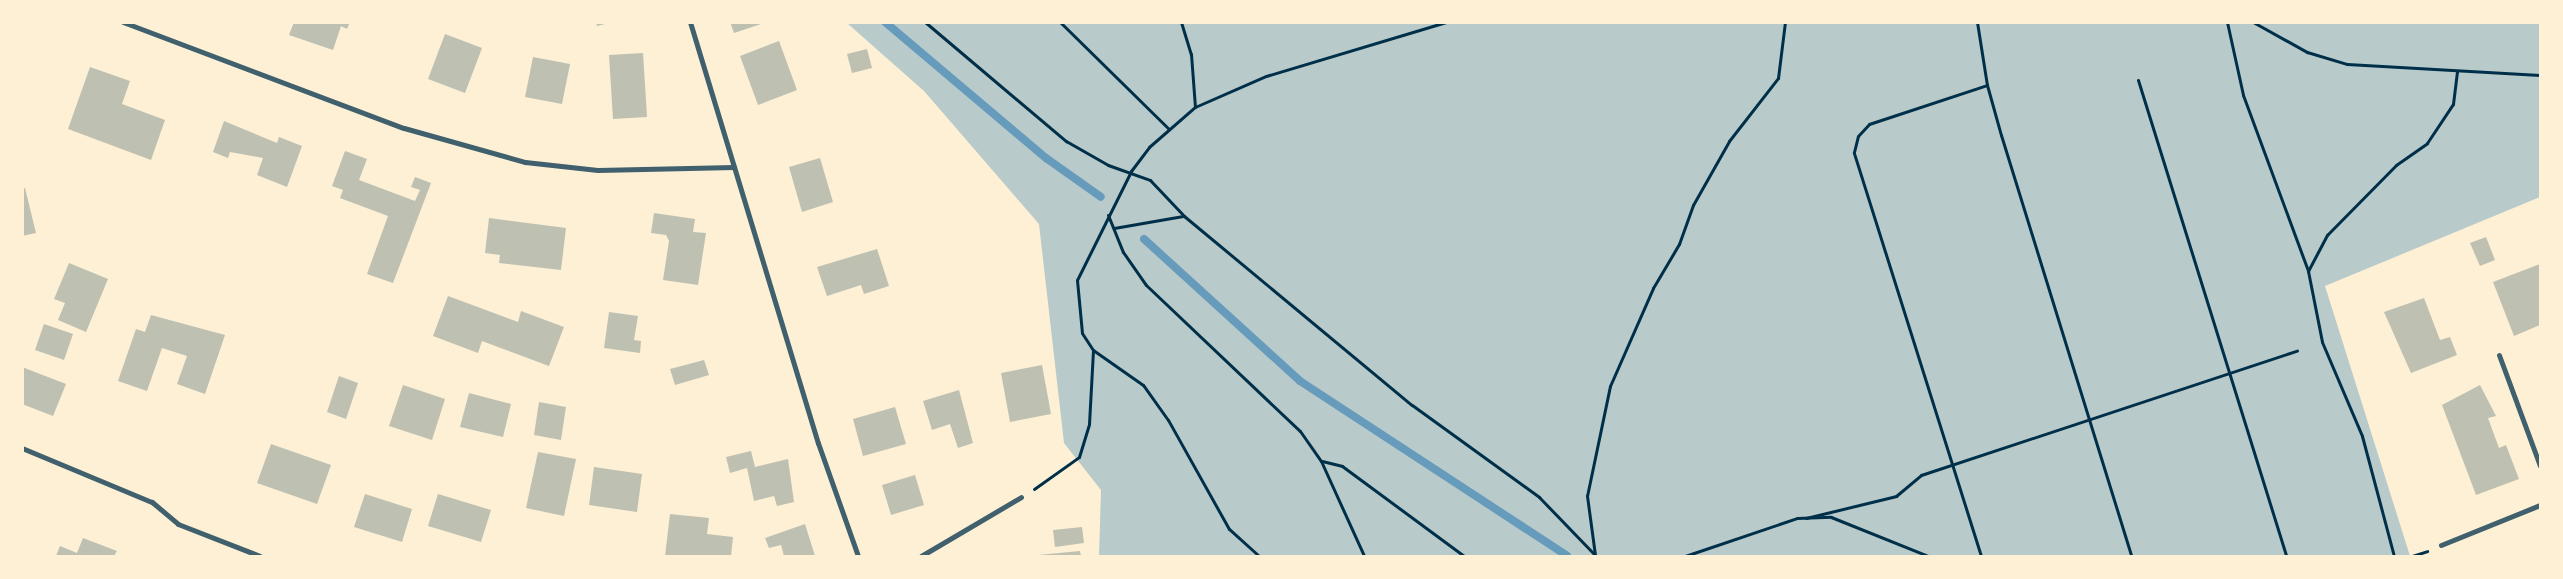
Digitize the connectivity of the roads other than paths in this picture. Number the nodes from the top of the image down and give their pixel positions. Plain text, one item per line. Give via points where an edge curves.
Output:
1 (123, 22) edge
2 (690, 22) edge
3 (734, 167) junction
4 (2499, 355) dead end
5 (22, 448) edge
6 (2540, 466) edge
7 (1021, 497) road end
8 (2540, 505) edge
9 (2442, 545) dead end
10 (260, 556) edge
11 (858, 556) edge
12 (920, 556) edge

1 - 3 street via 404,128 524,162 598,170
2 - 3 street
3 - 11 street via 818,444
4 - 6 street
5 - 10 street via 152,502 178,524
7 - 12 street
8 - 9 street

